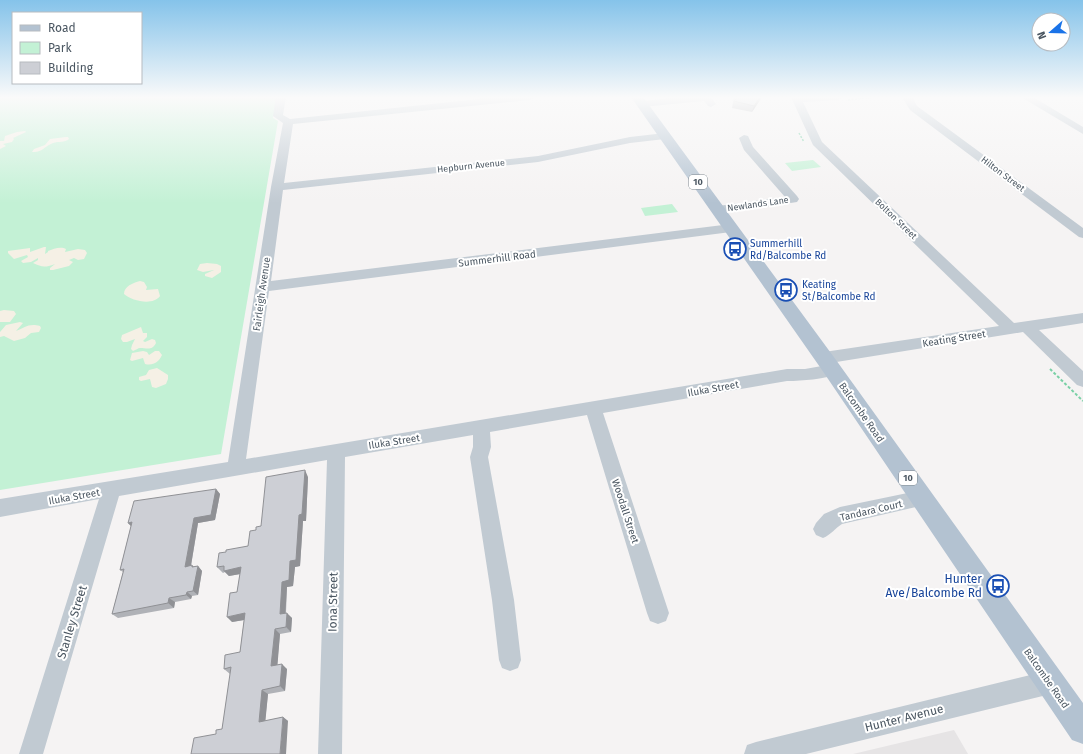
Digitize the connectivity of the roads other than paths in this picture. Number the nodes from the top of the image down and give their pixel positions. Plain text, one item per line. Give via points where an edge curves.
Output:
1 (286, 132) edge
2 (662, 132) edge
3 (812, 132) edge
4 (946, 132) edge
5 (665, 136) junction
6 (744, 138) dead end
7 (277, 187) junction
8 (718, 210) junction
9 (731, 228) junction
10 (1083, 234) edge
11 (262, 287) junction
12 (1083, 318) edge
13 (1027, 327) junction
14 (1011, 329) junction
15 (829, 365) junction
16 (1083, 381) edge
17 (593, 408) junction
18 (481, 427) junction
19 (336, 451) junction
20 (236, 468) junction
21 (112, 489) junction
22 (922, 498) junction
23 (0, 508) edge
24 (823, 529) dead end
25 (658, 613) dead end
26 (510, 660) dead end
27 (1051, 682) junction
28 (1083, 729) edge
29 (31, 754) edge
30 (330, 754) edge
31 (756, 754) edge

1 - 7 street, Fairleigh Avenue
2 - 5 main road, Balcombe Road / 10
3 - 14 street, Bolton Street via 817,143
4 - 10 street, Hilton Street
5 - 7 street, Hepburn Avenue via 630,140 538,159
5 - 8 main road, Balcombe Road / 10
6 - 8 street, Newlands Lane via 748,148 793,199
7 - 11 street, Fairleigh Avenue
8 - 9 main road, Balcombe Road / 10
9 - 11 street, Summerhill Road
9 - 15 main road, Balcombe Road / 10
11 - 20 street, Fairleigh Avenue
12 - 13 street, Keating Street
13 - 14 street, Keating Street
13 - 16 street
14 - 15 street, Keating Street
15 - 17 street, Iluka Street via 805,375 788,375
15 - 22 main road, Balcombe Road / 10
17 - 18 street, Iluka Street
17 - 25 street, Woodall Street
18 - 19 street, Iluka Street
18 - 26 street via 482,447 479,457 503,600
19 - 20 street, Iluka Street
19 - 30 street, Iona Street
20 - 21 street, Iluka Street
21 - 23 street, Iluka Street
21 - 29 street, Stanley Street
22 - 24 street, Tandara Court via 840,516 831,520
22 - 27 main road, Balcombe Road / 10
27 - 28 main road, Balcombe Road / 10
27 - 31 street, Hunter Avenue

